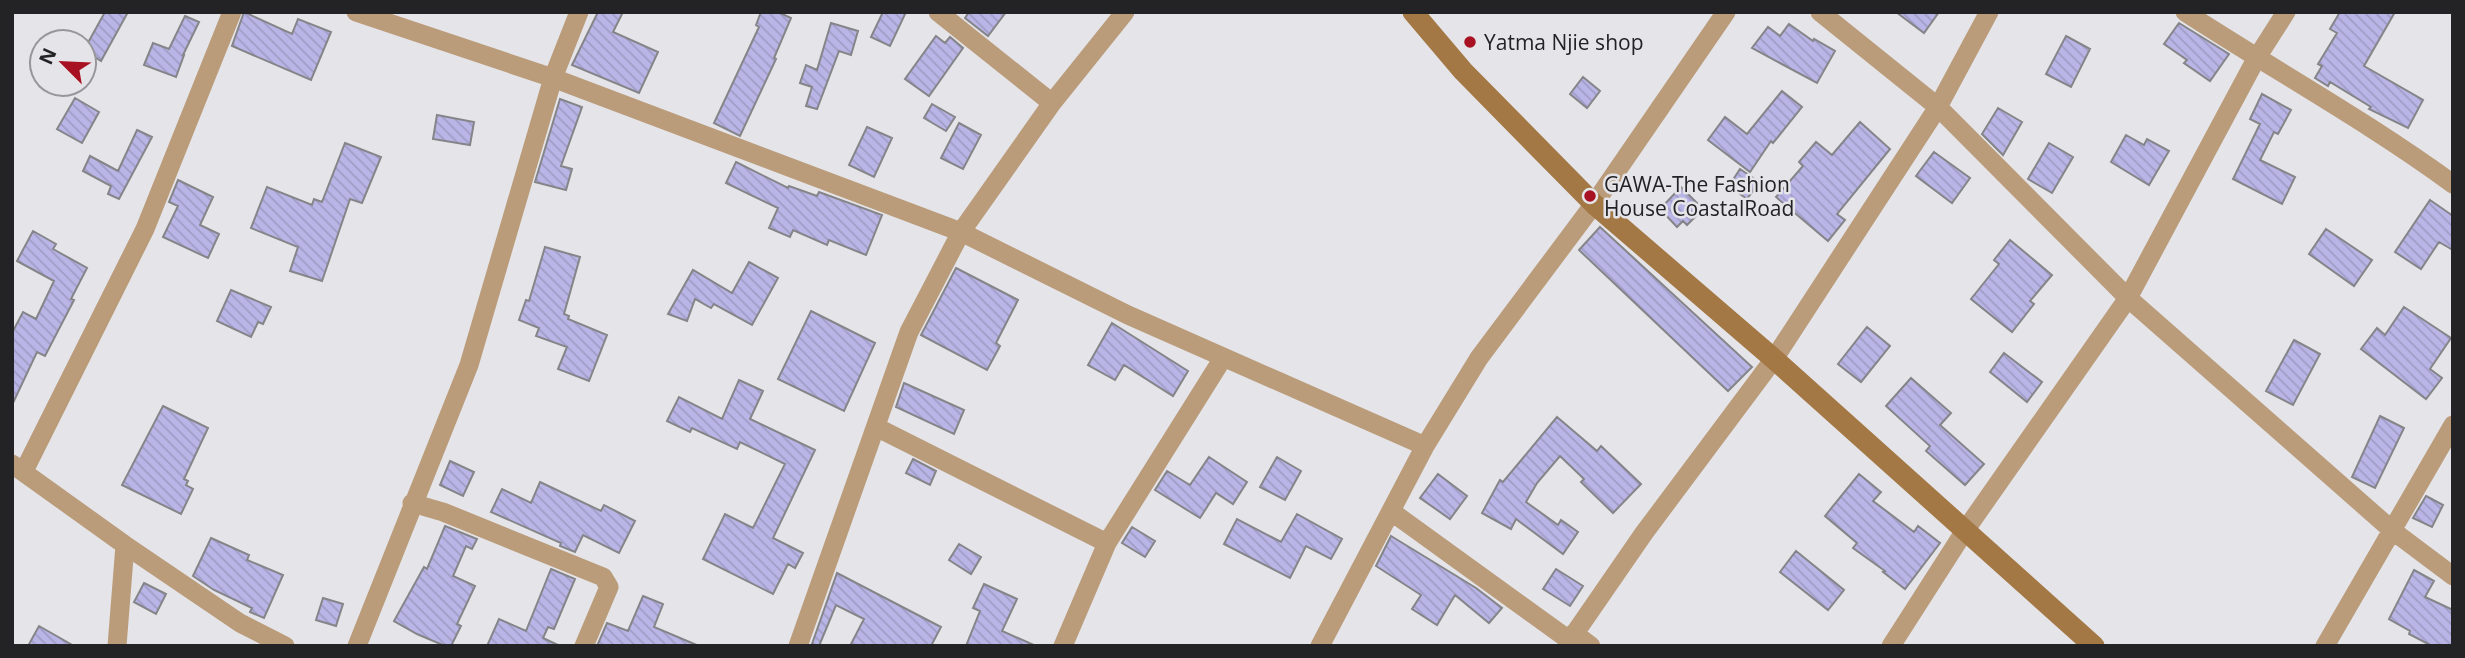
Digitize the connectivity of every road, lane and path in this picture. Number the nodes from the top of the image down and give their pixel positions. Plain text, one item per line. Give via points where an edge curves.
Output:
1 (232, 12) edge
2 (356, 12) edge
3 (579, 12) edge
4 (938, 12) edge
5 (1125, 12) edge
6 (1726, 12) edge
7 (1820, 12) edge
8 (1989, 12) edge
9 (2185, 12) edge
10 (2286, 12) edge
11 (1416, 13) edge
12 (2256, 59) junction
13 (553, 78) junction
14 (1052, 103) junction
15 (1938, 107) junction
16 (2453, 184) edge
17 (1594, 204) junction
18 (961, 232) junction
19 (2128, 298) junction
20 (1223, 358) junction
21 (1774, 359) junction
22 (2453, 425) edge
23 (876, 427) junction
24 (1425, 446) junction
25 (18, 467) edge
26 (412, 503) junction
27 (1392, 512) junction
28 (1964, 531) junction
29 (2393, 531) junction
30 (1107, 543) junction
31 (125, 545) junction
32 (2453, 576) edge
33 (1570, 640) edge
34 (117, 646) edge
35 (285, 646) edge
36 (356, 646) edge
37 (584, 646) edge
38 (798, 646) edge
39 (1063, 646) edge
40 (1320, 646) edge
41 (1591, 646) edge
42 (1891, 646) edge
43 (2094, 646) edge
44 (2325, 646) edge

1 - 25 street via 145,229
2 - 13 street
3 - 13 street
4 - 14 street
5 - 14 street
6 - 17 street
7 - 15 street
8 - 15 street
9 - 12 street
10 - 12 street
11 - 17 street via 1463,71
12 - 16 street via 2403,147
12 - 19 street
13 - 18 street
13 - 26 street via 469,365
14 - 18 street
15 - 19 street
15 - 21 street
17 - 21 street
17 - 24 street via 1479,358
18 - 20 street
18 - 23 street via 909,332
19 - 28 street
19 - 29 street
20 - 24 street
20 - 30 street
21 - 28 street
21 - 33 street
22 - 29 street
23 - 30 street
23 - 38 street
24 - 27 street
25 - 31 street
26 - 36 street
26 - 37 street via 603,577 609,587
27 - 33 street
27 - 40 street
28 - 42 street
28 - 43 street
29 - 32 street
29 - 44 street
30 - 39 street
31 - 34 street
31 - 35 street via 240,622
33 - 41 street

